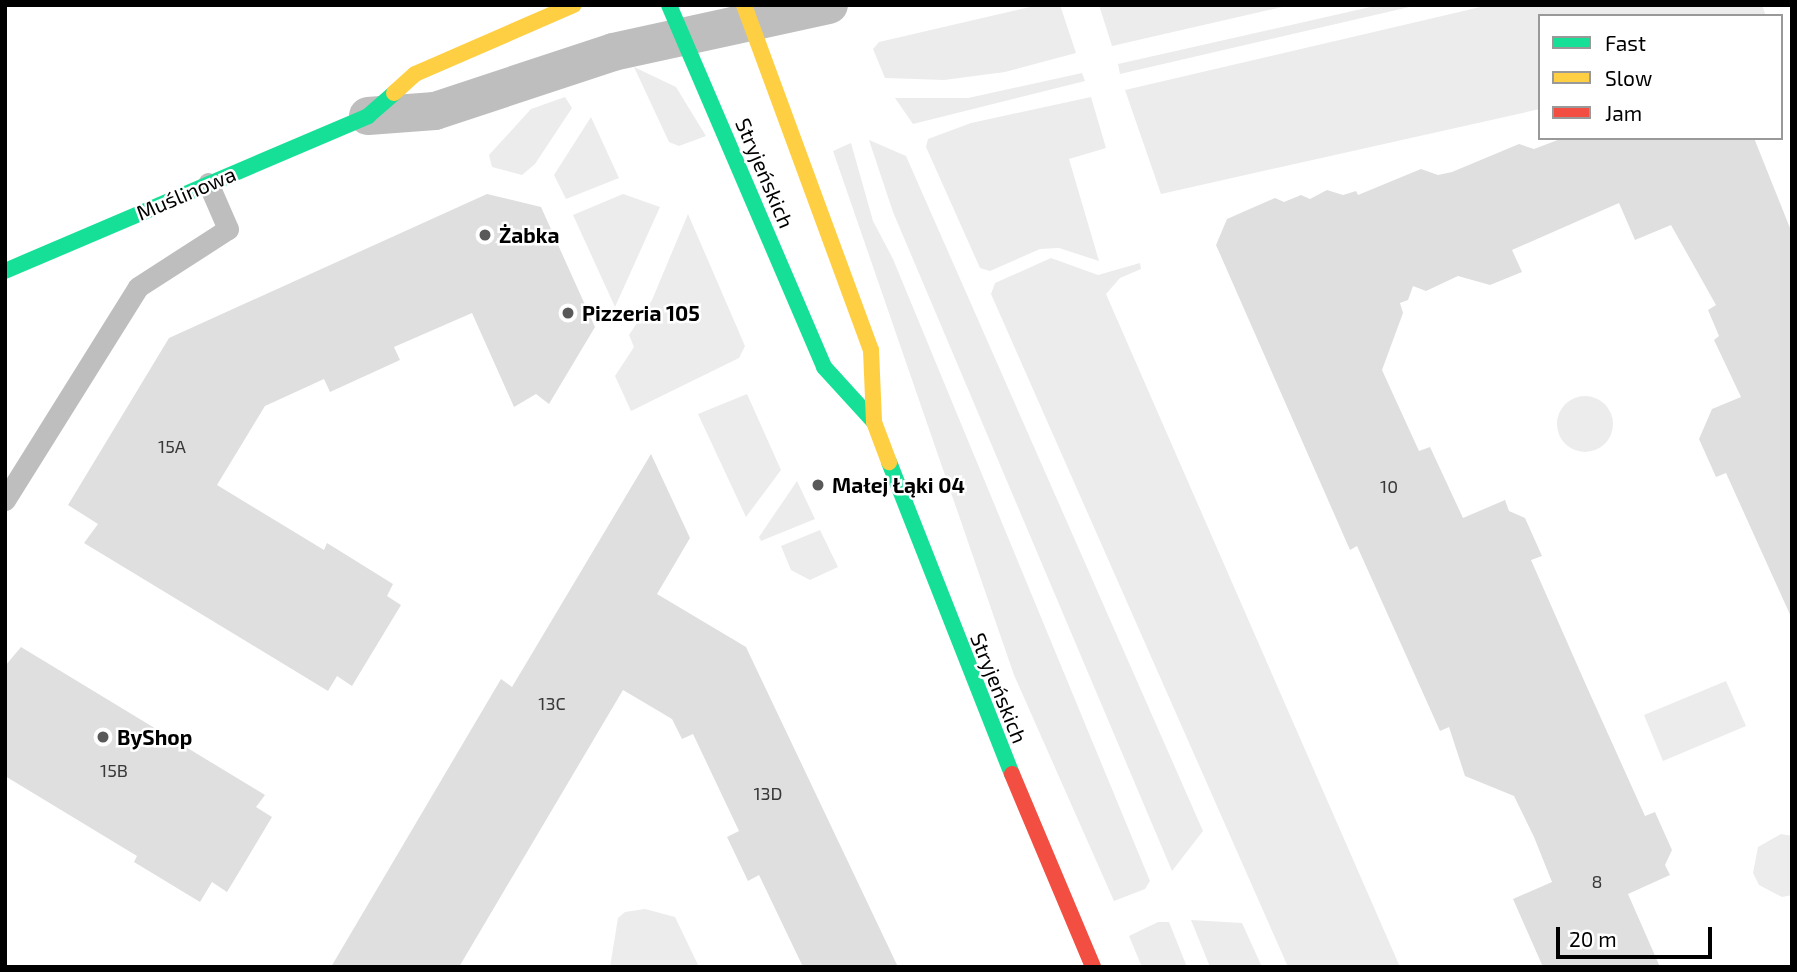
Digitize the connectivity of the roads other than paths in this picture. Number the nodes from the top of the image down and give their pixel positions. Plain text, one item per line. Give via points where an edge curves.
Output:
1 (574, 5) edge
2 (829, 5) edge
3 (747, 14) edge
4 (676, 20) edge
5 (368, 116) junction
6 (208, 183) junction
7 (5, 271) edge
8 (874, 422) junction
9 (5, 500) edge
10 (1093, 967) edge

1 - 5 street, Muślinowa via 415,74
2 - 3 street, Muślinowa
3 - 4 street, Muślinowa
3 - 8 street, Stryjeńskich via 871,350
4 - 5 street, Muślinowa via 435,111
4 - 8 street, Stryjeńskich via 824,367
5 - 6 street, Muślinowa
6 - 7 street, Muślinowa
6 - 9 lane via 228,229 138,287
8 - 10 street, Stryjeńskich via 933,583

